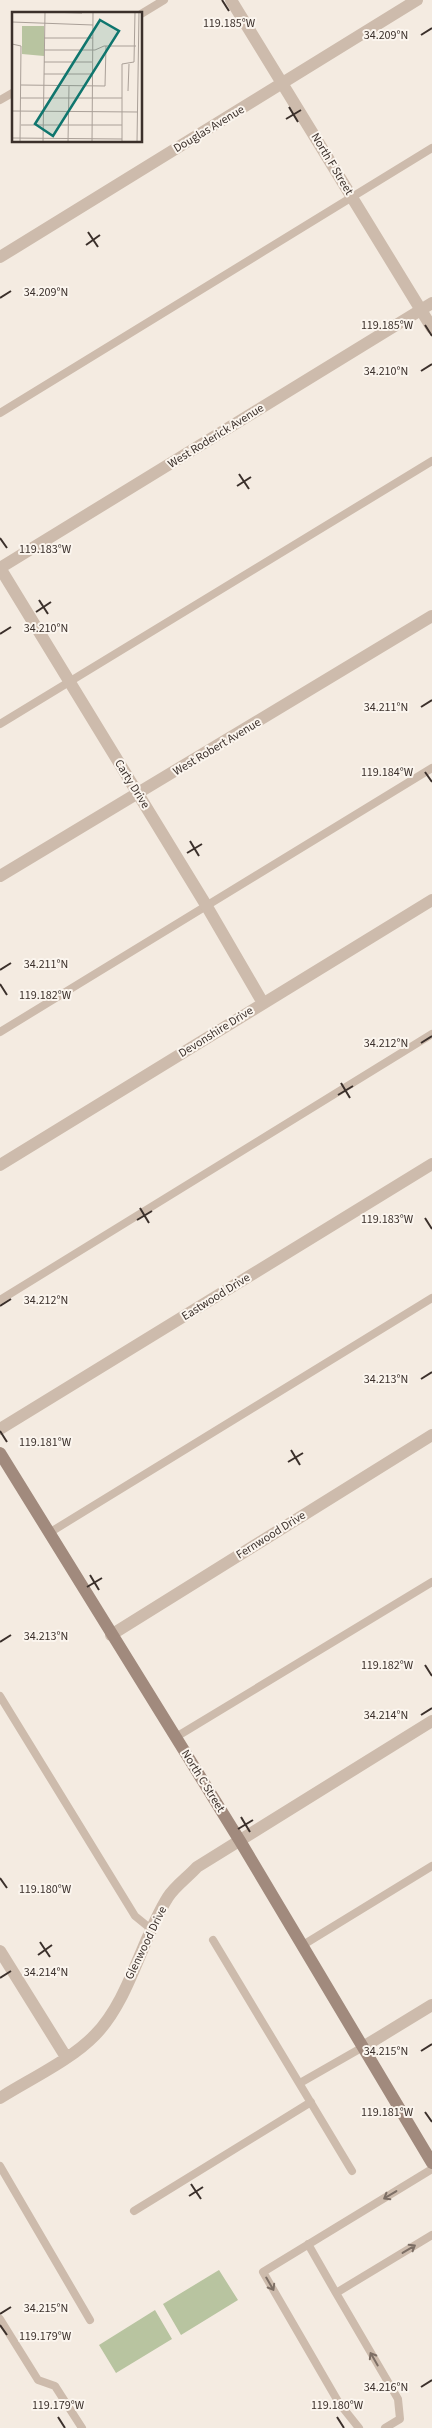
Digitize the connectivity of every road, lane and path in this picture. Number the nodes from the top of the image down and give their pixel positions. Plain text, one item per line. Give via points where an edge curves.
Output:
1 (164, 0) edge
2 (231, 0) edge
3 (416, 0) edge
4 (142, 13) edge
5 (284, 83) junction
6 (12, 93) edge
7 (0, 100) edge
8 (432, 148) edge
9 (352, 198) junction
10 (0, 257) edge
11 (427, 306) edge
12 (432, 328) edge
13 (0, 413) edge
14 (432, 461) edge
15 (0, 568) edge
16 (432, 616) edge
17 (68, 682) junction
18 (0, 724) edge
19 (432, 768) edge
20 (138, 794) junction
21 (0, 876) edge
22 (432, 900) edge
23 (206, 905) junction
24 (263, 1002) junction
25 (0, 1032) edge
26 (432, 1034) edge
27 (432, 1164) edge
28 (0, 1165) edge
29 (432, 1298) edge
30 (0, 1300) edge
31 (0, 1430) edge
32 (432, 1435) edge
33 (0, 1453) edge
34 (49, 1533) junction
35 (432, 1582) edge
36 (111, 1635) junction
37 (0, 1696) edge
38 (432, 1721) edge
39 (176, 1738) junction
40 (240, 1841) junction
41 (432, 1866) edge
42 (151, 1929) junction
43 (213, 1940) dead end
44 (303, 1945) junction
45 (0, 1951) edge
46 (432, 2004) edge
47 (363, 2047) junction
48 (66, 2057) junction
49 (300, 2083) junction
50 (0, 2098) edge
51 (311, 2102) junction
52 (430, 2154) edge
53 (0, 2166) edge
54 (432, 2169) edge
55 (352, 2171) dead end
56 (134, 2211) dead end
57 (432, 2235) edge
58 (308, 2244) junction
59 (336, 2292) junction
60 (0, 2319) edge
61 (90, 2320) dead end
62 (82, 2428) edge
63 (359, 2428) edge
64 (385, 2428) edge

1 - 4 lane
2 - 5 street, North F Street
3 - 5 street, Douglas Avenue
5 - 9 street, North F Street
5 - 10 street, Douglas Avenue
6 - 7 lane
8 - 9 lane
9 - 11 street, North F Street
9 - 13 lane
11 - 12 street, North F Street
11 - 15 street, West Roderick Avenue
14 - 17 lane
15 - 17 street, Carty Drive
16 - 20 street, West Robert Avenue
17 - 18 lane
17 - 20 street, Carty Drive
19 - 23 lane
20 - 21 street, West Robert Avenue
20 - 23 street, Carty Drive
22 - 24 street, Devonshire Drive
23 - 24 street, Carty Drive
23 - 25 lane
24 - 28 street, Devonshire Drive
26 - 30 lane
27 - 31 street, Eastwood Drive
29 - 34 lane
32 - 36 street, Fernwood Drive
33 - 34 street, North C Street
34 - 36 street, North C Street
35 - 39 lane
36 - 39 street, North C Street
37 - 42 lane via 135,1916
38 - 40 street, Glenwood Drive
39 - 40 street, North C Street
40 - 42 street, Glenwood Drive via 197,1867 169,1896
40 - 44 street, North C Street
41 - 44 lane
42 - 48 street, Glenwood Drive via 115,2008 95,2035
43 - 49 lane
44 - 47 street, North C Street
45 - 48 street
46 - 47 street
47 - 49 lane
47 - 52 street, North C Street
48 - 50 street, Glenwood Drive
49 - 51 lane
51 - 55 lane
51 - 56 lane
53 - 61 lane
54 -> 58 lane
59 -> 57 lane
58 - 59 lane
58 -> 63 lane via 263,2272 338,2403
64 -> 59 lane via 400,2418 398,2399
60 - 62 lane via 38,2380 55,2386

